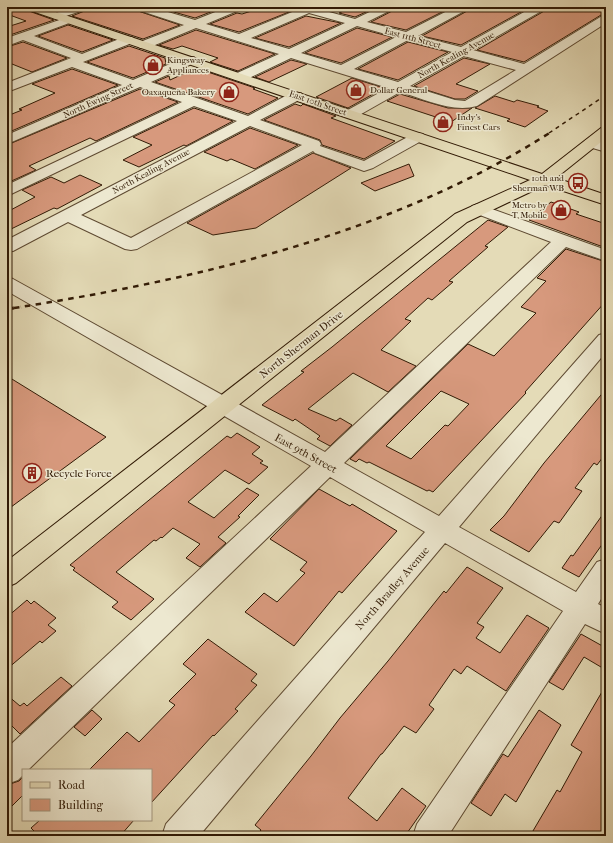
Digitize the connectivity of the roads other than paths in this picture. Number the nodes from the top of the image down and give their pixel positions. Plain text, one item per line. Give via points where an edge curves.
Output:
1 (30, 7) edge
2 (83, 7) edge
3 (238, 7) edge
4 (389, 7) edge
5 (464, 7) edge
6 (541, 7) edge
7 (150, 8) edge
8 (307, 8) edge
9 (63, 18) junction
10 (606, 18) edge
11 (356, 23) junction
12 (195, 24) junction
13 (22, 36) junction
14 (407, 37) junction
15 (240, 38) junction
16 (128, 40) junction
17 (7, 42) edge
18 (144, 45) junction
19 (462, 52) junction
20 (290, 54) junction
21 (77, 60) junction
22 (190, 60) junction
23 (342, 70) junction
24 (527, 70) junction
25 (240, 77) junction
26 (137, 83) junction
27 (398, 87) junction
28 (7, 88) edge
29 (296, 96) junction
30 (194, 101) junction
31 (351, 114) junction
32 (248, 121) junction
33 (606, 131) edge
34 (418, 137) junction
35 (7, 140) edge
36 (591, 143) junction
37 (606, 148) edge
38 (320, 150) dead end
39 (546, 179) junction
40 (7, 191) edge
41 (606, 200) edge
42 (478, 209) junction
43 (68, 215) junction
44 (563, 240) junction
45 (7, 247) edge
46 (606, 256) edge
47 (7, 283) edge
48 (606, 340) edge
49 (223, 406) junction
50 (327, 464) junction
51 (442, 529) junction
52 (606, 569) edge
53 (7, 576) edge
54 (581, 608) junction
55 (606, 622) edge
56 (7, 769) edge
57 (178, 836) edge
58 (429, 836) edge

1 - 9 main road, East 10th Street
2 - 9 street
3 - 12 street
4 - 11 street
5 - 14 street
6 - 19 street, North Kealing Avenue
7 - 12 street
8 - 11 street, East 11th Street
8 - 15 street
9 - 13 street
9 - 16 main road, East 10th Street
10 - 24 street via 549,53
11 - 14 street, East 11th Street
11 - 20 street
12 - 15 street
12 - 18 street
13 - 17 street
13 - 21 street
14 - 19 street, East 11th Street
14 - 23 street
15 - 20 street
16 - 18 main road, East 10th Street
16 - 21 street
18 - 22 main road, East 10th Street
19 - 24 street, East 11th Street
19 - 27 street, North Kealing Avenue
20 - 23 street
20 - 25 street
21 - 26 street
21 - 28 street
22 - 25 main road, East 10th Street
22 - 26 street, North Ewing Street
23 - 27 street
24 - 27 street via 465,105
25 - 29 main road, East 10th Street
26 - 30 street
26 - 35 street, North Ewing Street
27 - 31 street, North Kealing Avenue
29 - 31 main road, East 10th Street
29 - 32 street, North Kealing Avenue
30 - 32 street
30 - 40 street
31 - 34 main road, East 10th Street
32 - 43 street, North Kealing Avenue
32 - 43 street via 314,144 131,245
33 - 36 main road, North Sherman Drive
34 - 38 street via 364,166
34 - 39 main road, East 10th Street
36 - 37 street
36 - 39 main road, North Sherman Drive
39 - 41 main road, East 10th Street
39 - 42 main road, North Sherman Drive
42 - 44 street
42 - 49 main road, North Sherman Drive via 461,218
43 - 45 street, North Kealing Avenue
44 - 46 street
44 - 50 street
47 - 49 street, East 9th Street
48 - 51 street, North Bradley Avenue
49 - 50 street, East 9th Street
49 - 53 main road, North Sherman Drive
50 - 51 street, East 9th Street
50 - 56 street
51 - 54 street, East 9th Street
51 - 57 street, North Bradley Avenue
52 - 54 street
54 - 55 street, East 9th Street
54 - 58 street

